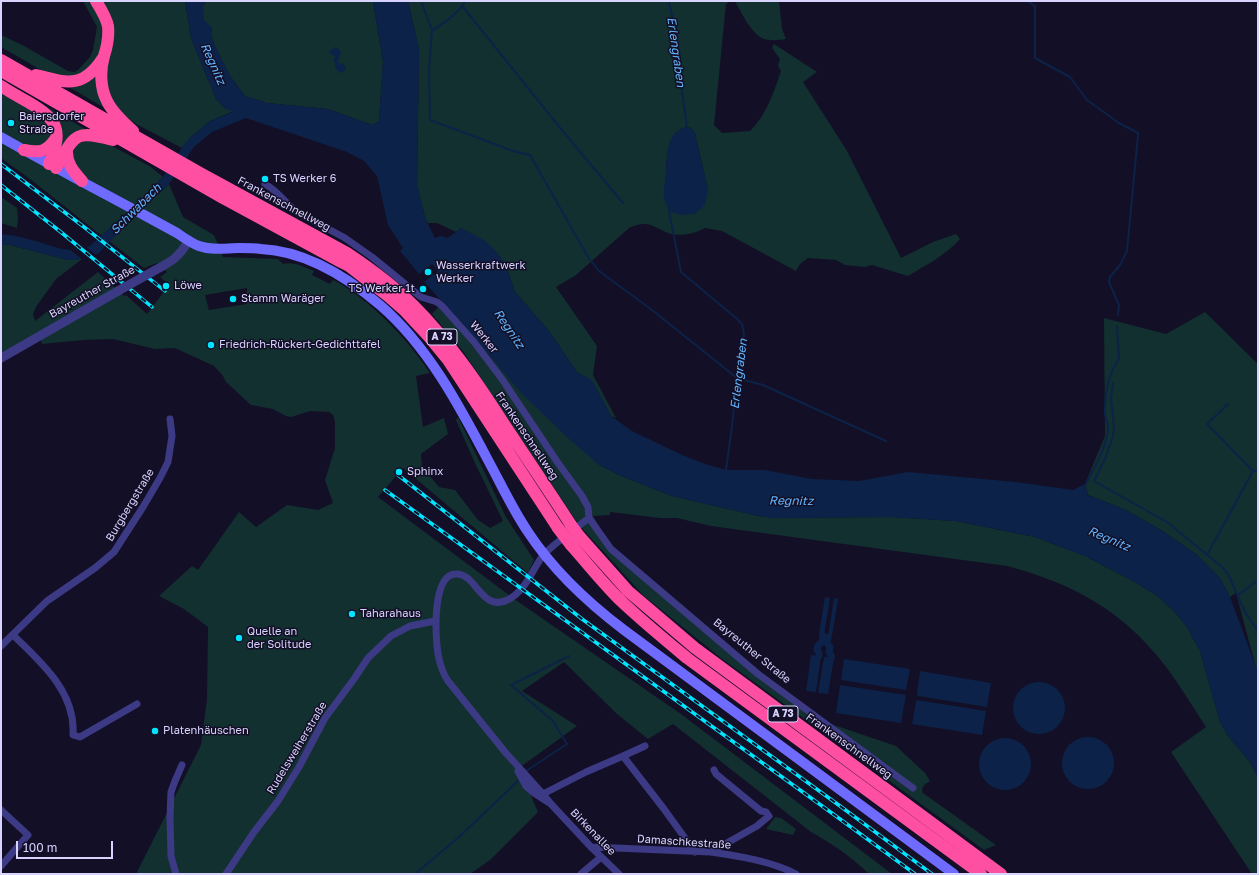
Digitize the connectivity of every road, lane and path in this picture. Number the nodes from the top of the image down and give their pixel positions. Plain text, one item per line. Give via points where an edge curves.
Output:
1 (96, 1) edge
2 (104, 57) junction
3 (1, 60) edge
4 (20, 70) junction
5 (1, 71) edge
6 (1, 86) edge
7 (1, 137) edge
8 (56, 138) junction
9 (149, 145) junction
10 (132, 146) junction
11 (67, 149) junction
12 (24, 150) junction
13 (160, 157) junction
14 (53, 166) junction
15 (196, 177) junction
16 (82, 181) junction
17 (265, 184) dead end
18 (189, 240) junction
19 (1, 358) edge
20 (170, 419) dead end
21 (590, 518) junction
22 (544, 554) junction
23 (435, 621) junction
24 (13, 636) junction
25 (1, 646) edge
26 (137, 704) dead end
27 (645, 746) dead end
28 (623, 756) junction
29 (514, 763) junction
30 (182, 765) dead end
31 (714, 770) dead end
32 (913, 788) dead end
33 (543, 794) junction
34 (551, 804) junction
35 (1, 810) edge
36 (591, 847) junction
37 (695, 852) junction
38 (711, 852) junction
39 (601, 857) junction
40 (1, 866) edge
41 (176, 874) edge
42 (226, 874) edge
43 (581, 874) edge
44 (620, 874) edge
45 (796, 874) edge
46 (954, 874) edge
47 (981, 874) edge
48 (1001, 874) edge

1 - 2 highway via 108,27
2 - 4 highway via 96,70 87,77 75,81 61,81
2 - 9 highway via 101,79 107,102
3 - 4 highway, Frankenschnellweg / A 73
4 - 9 highway, Frankenschnellweg / A 73
5 - 10 highway, Frankenschnellweg / A 73
6 - 8 highway via 49,116 55,126
7 - 12 main road
8 - 12 highway via 52,145 42,151
8 - 14 highway
9 - 13 highway, Frankenschnellweg / A 73
10 - 11 highway via 99,136 84,135 73,140
10 - 13 highway, Frankenschnellweg / A 73
11 - 14 highway
11 - 16 highway via 70,166
12 - 14 main road
13 - 15 highway, Frankenschnellweg / A 73
14 - 16 main road
15 - 47 highway, Frankenschnellweg / A 73, bridge via 349,266 404,310 448,360 558,528 620,600 687,658
15 - 48 highway, Frankenschnellweg / A 73, bridge via 347,253 413,305 457,356 580,537 628,591 695,648
16 - 18 main road
17 - 21 street, Werker via 274,189 297,212 345,238 372,256 421,297 442,306 502,379 582,496
18 - 19 street, Bayreuther Straße, bridge via 179,255 170,262
18 - 22 main road via 211,249 265,249 297,256 338,275 381,306 413,339 443,381 527,531
20 - 24 street, Burgbergstraße via 172,436 168,462 114,552 96,568 47,601
21 - 22 street
21 - 32 street, Bayreuther Straße via 610,549 738,658
22 - 23 street via 519,591 512,598 503,601 488,599 463,575 450,575 442,583
22 - 46 main road via 569,583 618,626
23 - 29 street via 438,658 444,676
23 - 42 street, Rudelsweiherstraße via 410,626 391,636 368,658 325,718 278,801
24 - 25 street, Burgbergstraße
24 - 26 street via 54,677 72,714 73,735 80,737
27 - 28 street
28 - 33 street
28 - 37 street
29 - 33 street, Birkenallee
29 - 34 street, Birkenallee via 526,786
30 - 41 street via 174,781 170,818 171,856
31 - 38 street via 769,816 757,826
33 - 34 street, Birkenallee
34 - 36 street, Birkenallee
35 - 40 street via 28,835
36 - 37 street, Damaschkestraße
36 - 39 street, Birkenallee
37 - 38 street, Damaschkestraße
38 - 45 street, Damaschkestraße via 759,861
39 - 43 street
39 - 44 street, Birkenallee

